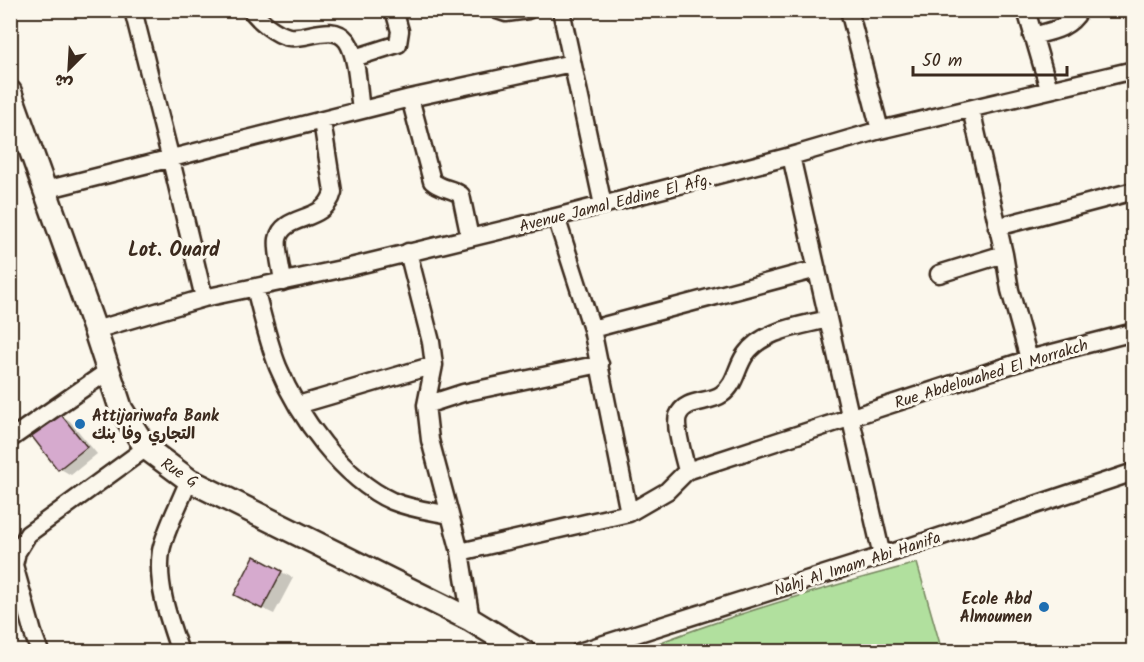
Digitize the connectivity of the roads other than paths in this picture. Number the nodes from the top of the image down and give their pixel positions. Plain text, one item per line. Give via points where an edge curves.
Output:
1 (132, 10) edge
2 (251, 10) edge
3 (394, 10) edge
4 (497, 10) edge
5 (528, 10) edge
6 (561, 10) edge
7 (849, 10) edge
8 (1026, 10) edge
9 (1080, 10) edge
10 (1032, 36) junction
11 (354, 58) junction
12 (572, 63) junction
13 (1134, 70) edge
14 (1049, 89) junction
15 (10, 92) edge
16 (410, 98) junction
17 (971, 109) junction
18 (361, 110) junction
19 (322, 121) junction
20 (880, 130) junction
21 (791, 156) junction
22 (171, 160) junction
23 (45, 190) junction
24 (1134, 191) edge
25 (603, 205) junction
26 (556, 217) junction
27 (997, 226) junction
28 (470, 238) junction
29 (408, 252) junction
30 (1004, 255) junction
31 (817, 269) junction
32 (939, 274) dead end
33 (283, 282) junction
34 (255, 288) junction
35 (204, 298) junction
36 (828, 319) junction
37 (95, 330) junction
38 (591, 330) junction
39 (1134, 332) edge
40 (1029, 359) junction
41 (600, 364) junction
42 (434, 365) junction
43 (108, 371) junction
44 (297, 405) junction
45 (426, 405) junction
46 (849, 416) junction
47 (10, 439) edge
48 (146, 448) junction
49 (687, 471) junction
50 (1134, 472) edge
51 (189, 480) junction
52 (629, 513) junction
53 (450, 514) junction
54 (460, 552) junction
55 (882, 556) junction
56 (471, 620) junction
57 (40, 651) edge
58 (180, 651) edge
59 (524, 651) edge
60 (579, 651) edge

1 - 22 street
2 - 11 street via 276,32 291,37 335,33 347,41
3 - 11 street via 400,31 398,44
4 - 5 street via 506,14
6 - 12 street
7 - 20 street
8 - 10 street
9 - 10 street via 1065,28
10 - 14 street
11 - 18 street
12 - 16 street
12 - 25 street
13 - 14 street, Avenue Jamal Eddine El Afg.
14 - 17 street, Avenue Jamal Eddine El Afg.
15 - 23 street, Rue G
16 - 18 street
16 - 28 street via 432,181 461,195
17 - 20 street, Avenue Jamal Eddine El Afg.
17 - 27 street
18 - 19 street
19 - 22 street
19 - 33 street via 333,192 331,202 282,230 278,240
20 - 21 street, Avenue Jamal Eddine El Afg.
21 - 25 street, Avenue Jamal Eddine El Afg.
21 - 31 street
22 - 23 street
22 - 35 street
23 - 37 street, Rue G
24 - 27 street
25 - 26 street, Avenue Jamal Eddine El Afg.
26 - 28 street, Avenue Jamal Eddine El Afg.
26 - 38 street
27 - 30 street
28 - 29 street, Avenue Jamal Eddine El Afg.
29 - 33 street, Avenue Jamal Eddine El Afg.
29 - 42 street
30 - 32 street
30 - 40 street
31 - 36 street
31 - 38 street
33 - 34 street, Avenue Jamal Eddine El Afg.
34 - 35 street, Avenue Jamal Eddine El Afg.
34 - 44 street via 277,366
35 - 37 street, Avenue Jamal Eddine El Afg.
36 - 46 street
36 - 49 street via 768,336 753,345 730,387 720,396 688,404 678,414
37 - 43 street, Rue G
38 - 41 street
39 - 40 street, Rue Abdelouahed El Morrakch
40 - 46 street, Rue Abdelouahed El Morrakch
41 - 45 street via 463,393
41 - 52 street
42 - 44 street
42 - 45 street
43 - 47 street
43 - 48 street, Rue G via 121,410
44 - 53 street via 355,478 391,500 415,509
45 - 53 street via 430,440
46 - 49 street, Rue Abdelouahed El Morrakch
46 - 55 street
48 - 51 street, Rue G
48 - 57 street via 28,534 16,552 14,565
49 - 52 street via 667,491
50 - 55 street, Nahj Al Imam Abi Hanifa
51 - 56 street, Rue G
51 - 58 street via 162,549 160,580
52 - 54 street
53 - 54 street
54 - 56 street
55 - 60 street, Nahj Al Imam Abi Hanifa
56 - 59 street, Rue G

